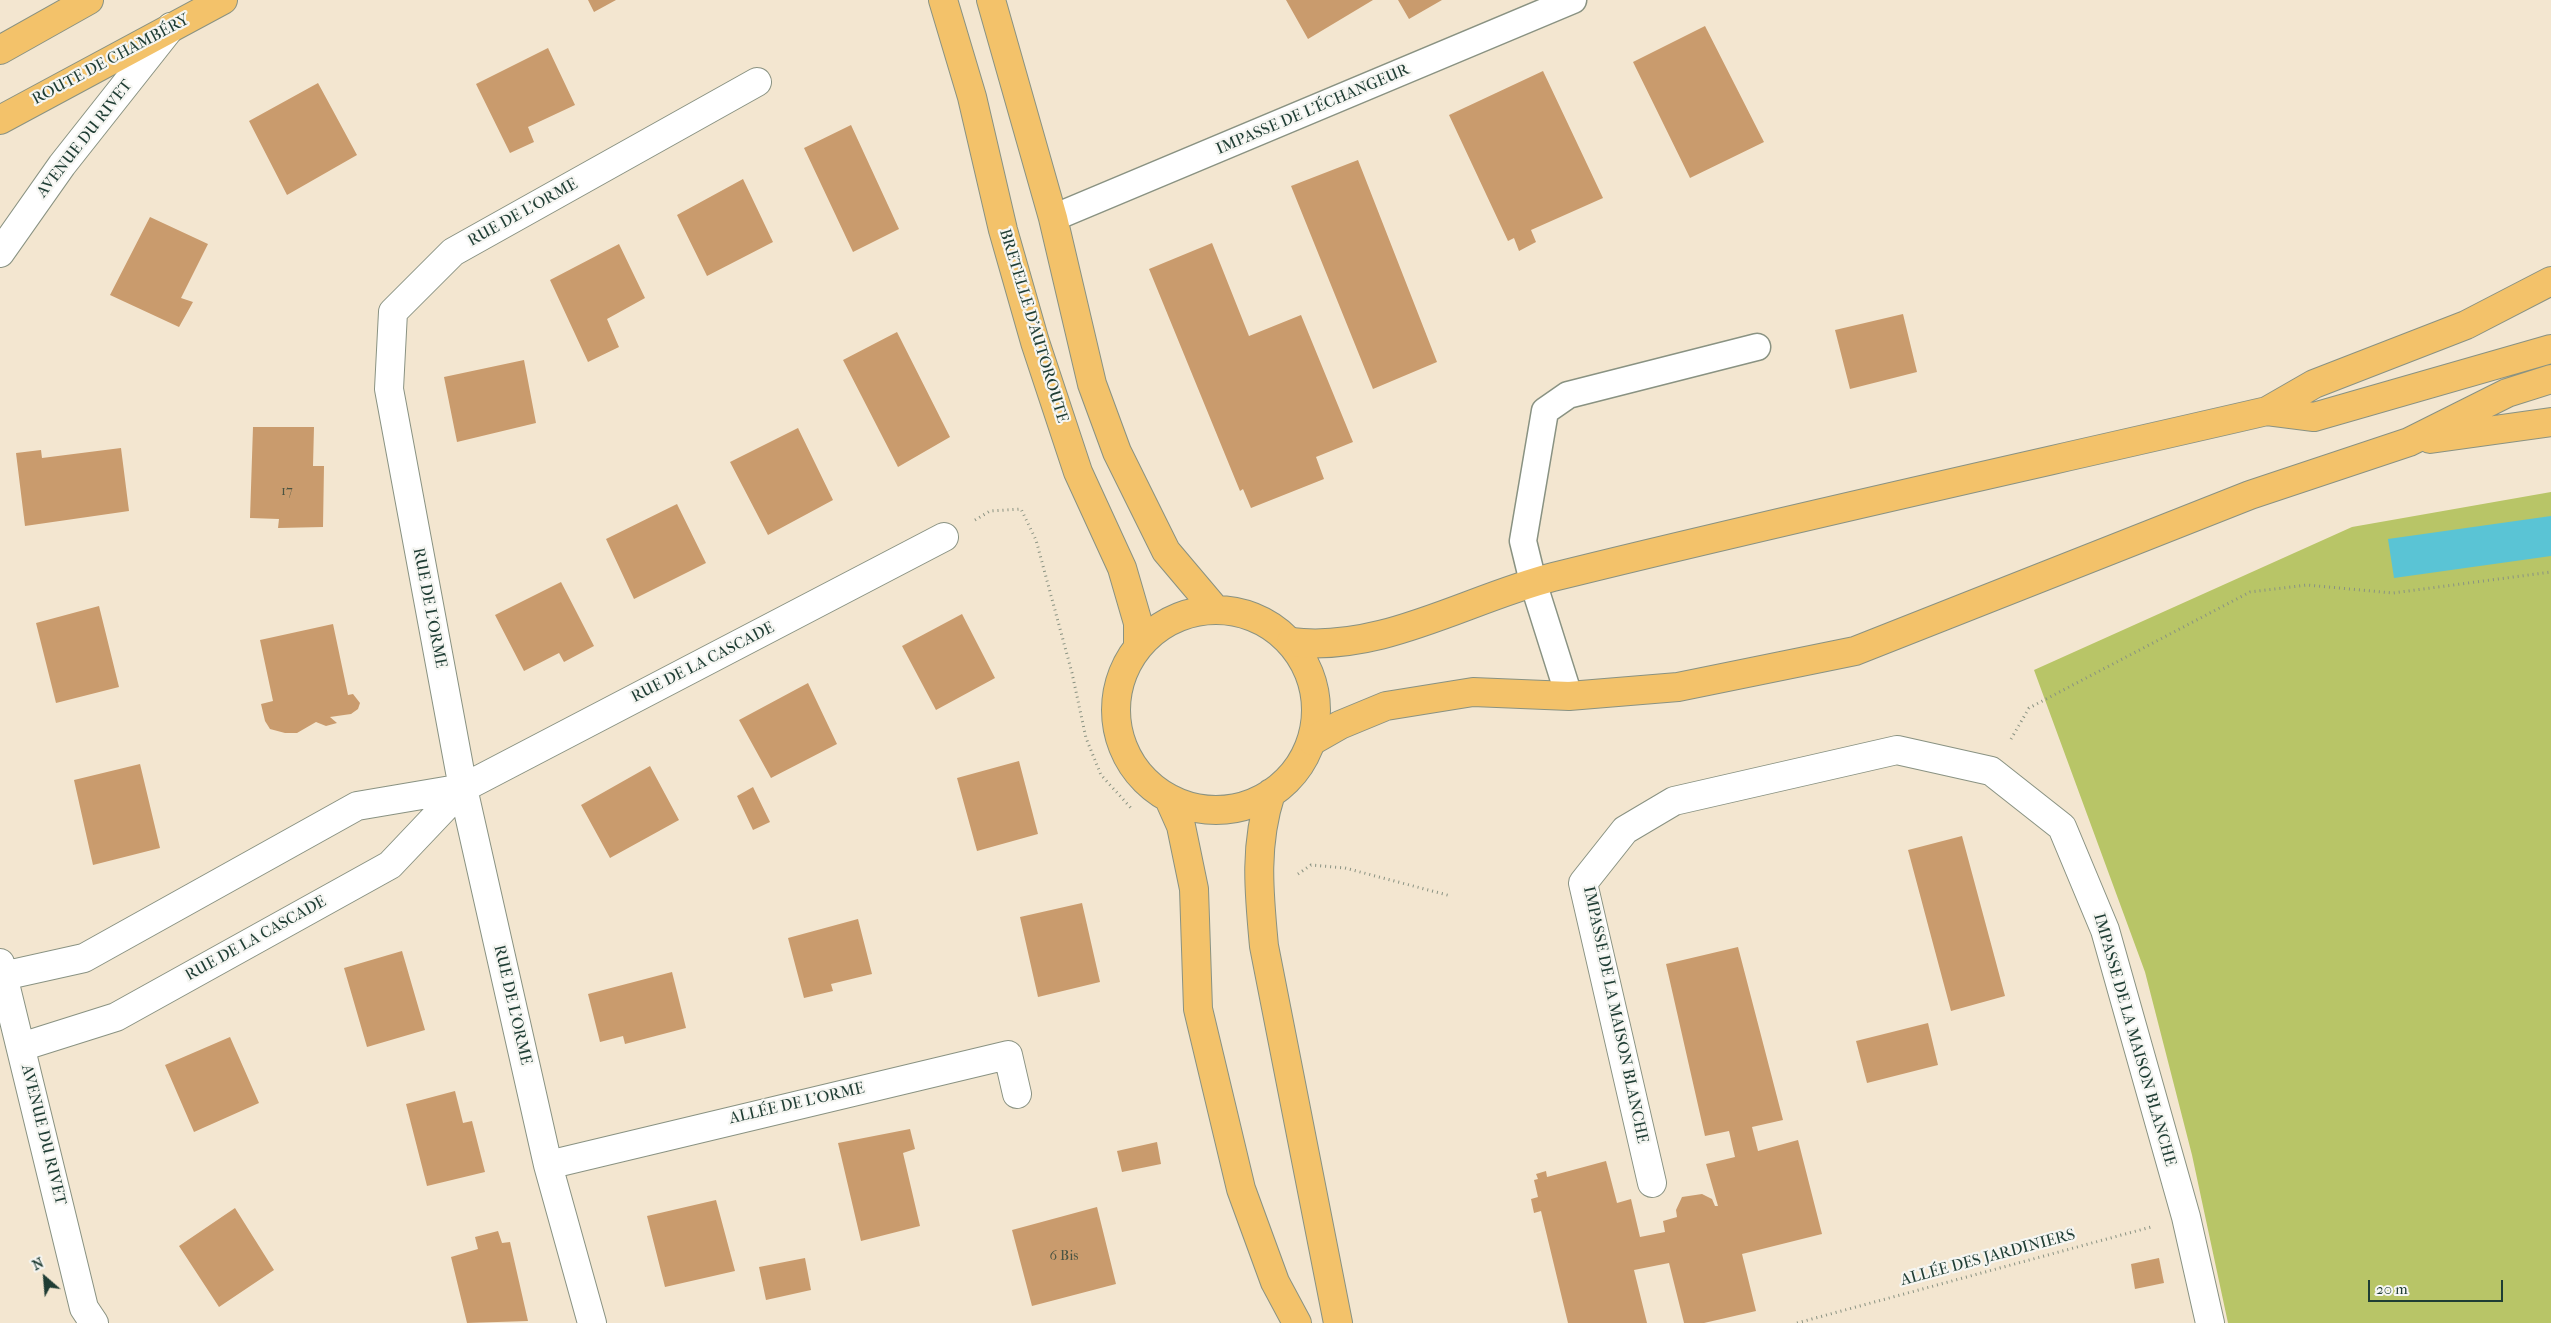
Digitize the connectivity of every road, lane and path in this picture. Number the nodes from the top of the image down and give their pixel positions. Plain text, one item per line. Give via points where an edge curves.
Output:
1 (89, 0) edge
2 (223, 0) edge
3 (944, 0) edge
4 (991, 0) edge
5 (1573, 0) edge
6 (171, 27) junction
7 (0, 50) edge
8 (757, 82) dead end
9 (0, 120) edge
10 (1053, 218) junction
11 (0, 253) edge
12 (2551, 281) edge
13 (1757, 347) dead end
14 (2551, 348) edge
15 (2551, 379) edge
16 (2267, 411) junction
17 (2551, 422) edge
18 (2409, 442) junction
19 (944, 538) joint
20 (2551, 572) edge
21 (1533, 582) junction
22 (1215, 609) junction
23 (1291, 642) junction
24 (1138, 645) junction
25 (1569, 696) junction
26 (1312, 741) junction
27 (1991, 772) junction
28 (463, 788) junction
29 (1271, 794) junction
30 (1169, 799) junction
31 (1133, 810) dead end
32 (1293, 878) dead end
33 (1451, 896) dead end
34 (2, 969) edge
35 (21, 1047) junction
36 (1017, 1094) dead end
37 (548, 1165) junction
38 (1652, 1183) dead end
39 (2186, 1217) junction
40 (86, 1318) edge
41 (592, 1323) edge
42 (1297, 1323) edge
43 (1338, 1323) edge
44 (1797, 1323) edge
45 (2210, 1323) edge

1 - 7 main road
2 - 6 main road, ROUTE DE CHAMBÉRY
3 - 24 main road, BRETELLE D'AUTOROUTE via 1035,342 1078,472 1122,568 1138,622
4 - 10 main road
5 - 10 lane, IMPASSE DE L'ÉCHANGEUR
6 - 9 main road, ROUTE DE CHAMBÉRY
6 - 11 street, AVENUE DU RIVET via 62,165
8 - 28 street, RUE DE L'ORME via 453,252 393,312 389,389
10 - 22 main road via 1092,384 1117,452 1166,551
12 - 16 main road via 2466,325 2314,384
13 - 21 lane via 1568,395 1545,411 1523,541
14 - 16 main road via 2314,417
15 - 18 main road via 2506,393
16 - 21 main road
17 - 18 main road
18 - 25 main road via 2250,495 1855,651 1678,687
19 - 28 street, RUE DE LA CASCADE
19 - 31 path via 990,511 1021,508 1036,540 1086,738 1101,775
20 - 27 path via 2393,593 2307,585 2250,592 2029,708
21 - 23 main road via 1436,617 1367,637 1316,645
21 - 25 lane
22 - 23 main road via 1256,617
22 - 24 main road via 1173,619
23 - 26 main road via 1310,672 1317,706
24 - 30 main road via 1121,676 1116,712 1122,747 1141,778
25 - 26 main road via 1473,692 1386,706
26 - 29 main road via 1296,771
27 - 38 street, IMPASSE DE LA MAISON BLANCHE via 1897,750 1674,801 1625,830 1584,883
27 - 39 street, IMPASSE DE LA MAISON BLANCHE via 2062,827 2105,930
28 - 34 street, RUE DE LA CASCADE via 357,806 84,958
28 - 35 street, RUE DE LA CASCADE via 390,865 116,1017
28 - 37 street, RUE DE L'ORME
29 - 30 main road via 1238,808 1204,810
29 - 43 main road via 1262,822 1258,886 1264,946
30 - 42 main road via 1181,826 1194,889 1198,1009 1241,1189 1275,1282
32 - 33 path via 1311,865 1345,868
34 - 35 street, AVENUE DU RIVET
35 - 40 street, AVENUE DU RIVET
36 - 37 street, ALLÉE DE L'ORME via 1008,1055
37 - 41 street, RUE DE L'ORME
39 - 44 path, ALLÉE DES JARDINIERS
39 - 45 street, IMPASSE DE LA MAISON BLANCHE

